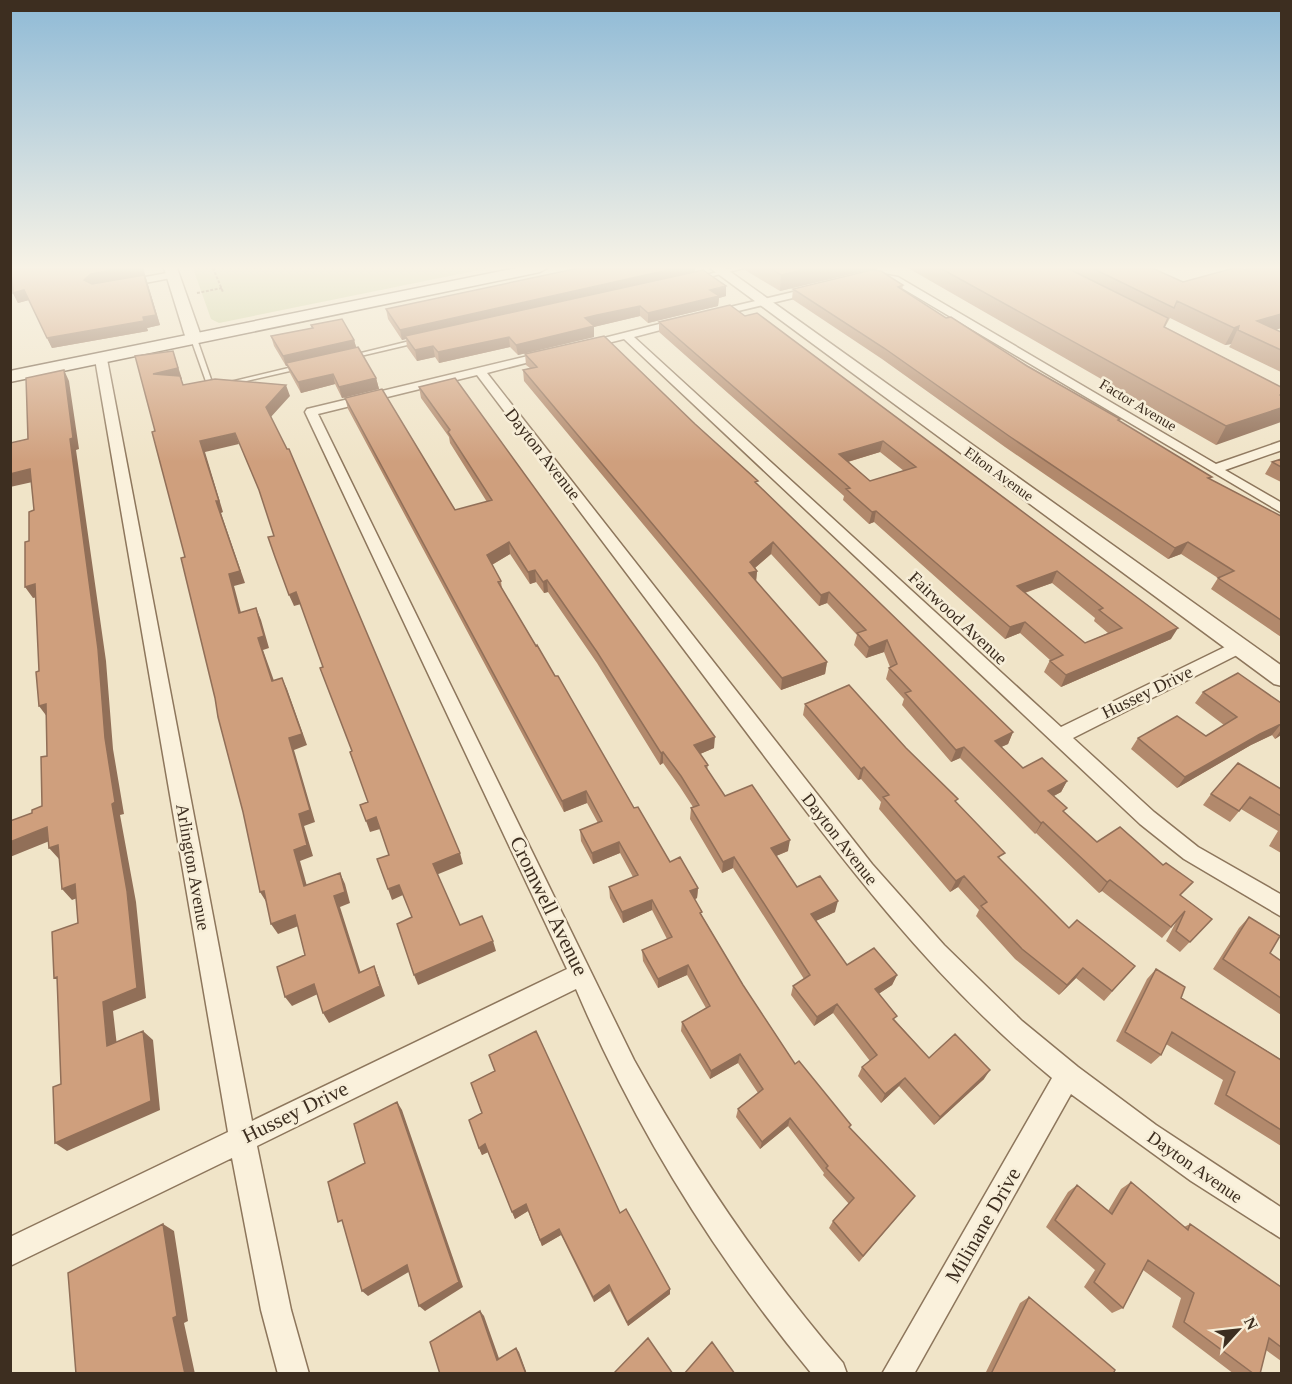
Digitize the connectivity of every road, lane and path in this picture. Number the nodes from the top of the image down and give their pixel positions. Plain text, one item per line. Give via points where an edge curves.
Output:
1 (192, 333) edge
2 (225, 333) edge
3 (636, 333) edge
4 (805, 333) edge
5 (984, 333) edge
6 (626, 335) junction
7 (194, 339) junction
8 (427, 339) edge
9 (101, 358) junction
10 (343, 358) edge
11 (310, 365) edge
12 (480, 371) junction
13 (10, 377) edge
14 (1281, 445) edge
15 (1214, 470) junction
16 (1281, 509) edge
17 (1238, 648) junction
18 (1281, 678) edge
19 (1057, 736) junction
20 (1281, 907) edge
21 (581, 974) junction
22 (1068, 1076) junction
23 (242, 1138) junction
24 (1281, 1225) edge
25 (10, 1252) edge
26 (294, 1374) edge
27 (832, 1374) edge
28 (897, 1374) edge

1 - 7 street
2 - 7 main road
3 - 6 street
4 - 17 street, Elton Avenue
5 - 15 street, Factor Avenue
6 - 12 street
6 - 19 street, Fairwood Avenue
7 - 9 main road
7 - 11 lane via 211,387
8 - 10 lane
9 - 13 main road
9 - 23 street, Arlington Avenue
12 - 21 street, Cromwell Avenue via 311,412
12 - 22 street, Dayton Avenue via 864,871 923,940
14 - 15 street
15 - 16 street, Factor Avenue
17 - 18 street, Elton Avenue
17 - 19 street, Hussey Drive
19 - 20 street, Fairwood Avenue via 1146,818 1191,853
21 - 23 street, Hussey Drive
21 - 27 street, Cromwell Avenue via 624,1067 674,1157 738,1254
22 - 24 street, Dayton Avenue via 1202,1174
22 - 28 street, Milinane Drive
23 - 25 street, Hussey Drive
23 - 26 street, Arlington Avenue via 276,1310

